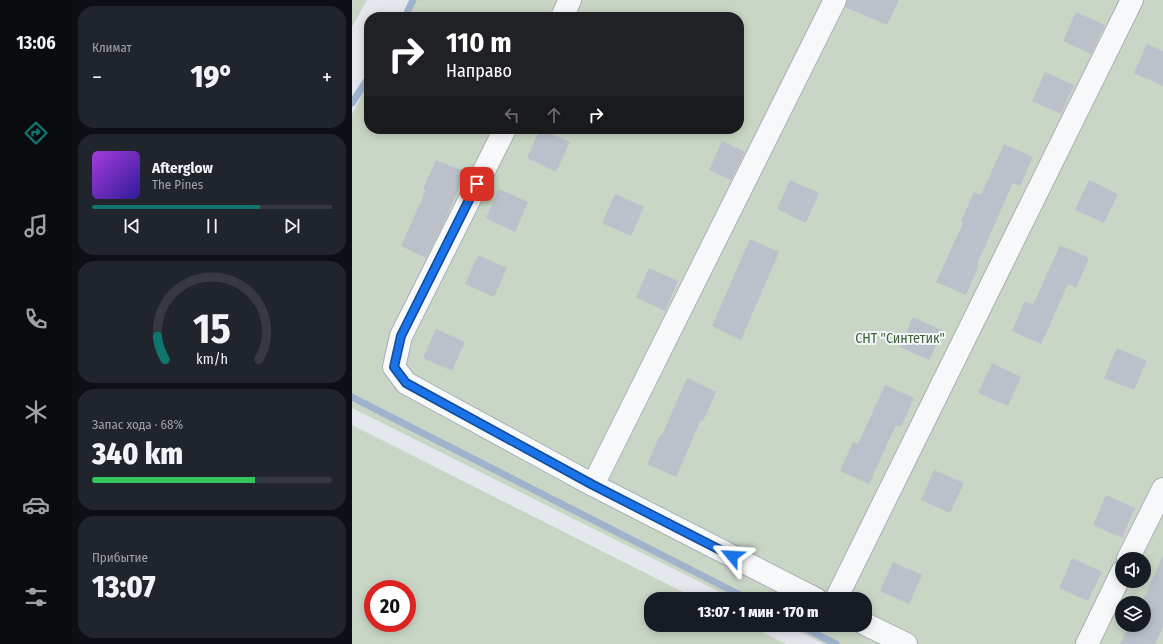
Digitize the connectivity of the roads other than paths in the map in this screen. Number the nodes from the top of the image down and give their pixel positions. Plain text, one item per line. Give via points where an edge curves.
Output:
1 (570, 0) edge
2 (835, 0) edge
3 (1132, 0) edge
4 (564, 12) edge
5 (502, 134) edge
6 (593, 485) junction
7 (1163, 489) edge
8 (1132, 552) edge
9 (1115, 586) edge
10 (802, 592) edge
11 (839, 592) edge
12 (872, 627) edge
13 (906, 644) edge
14 (1087, 644) edge

1 - 4 lane
2 - 6 lane
3 - 11 lane
5 - 6 lane via 401,336 394,367 406,383
6 - 10 lane
7 - 8 lane
9 - 14 lane
12 - 13 lane

